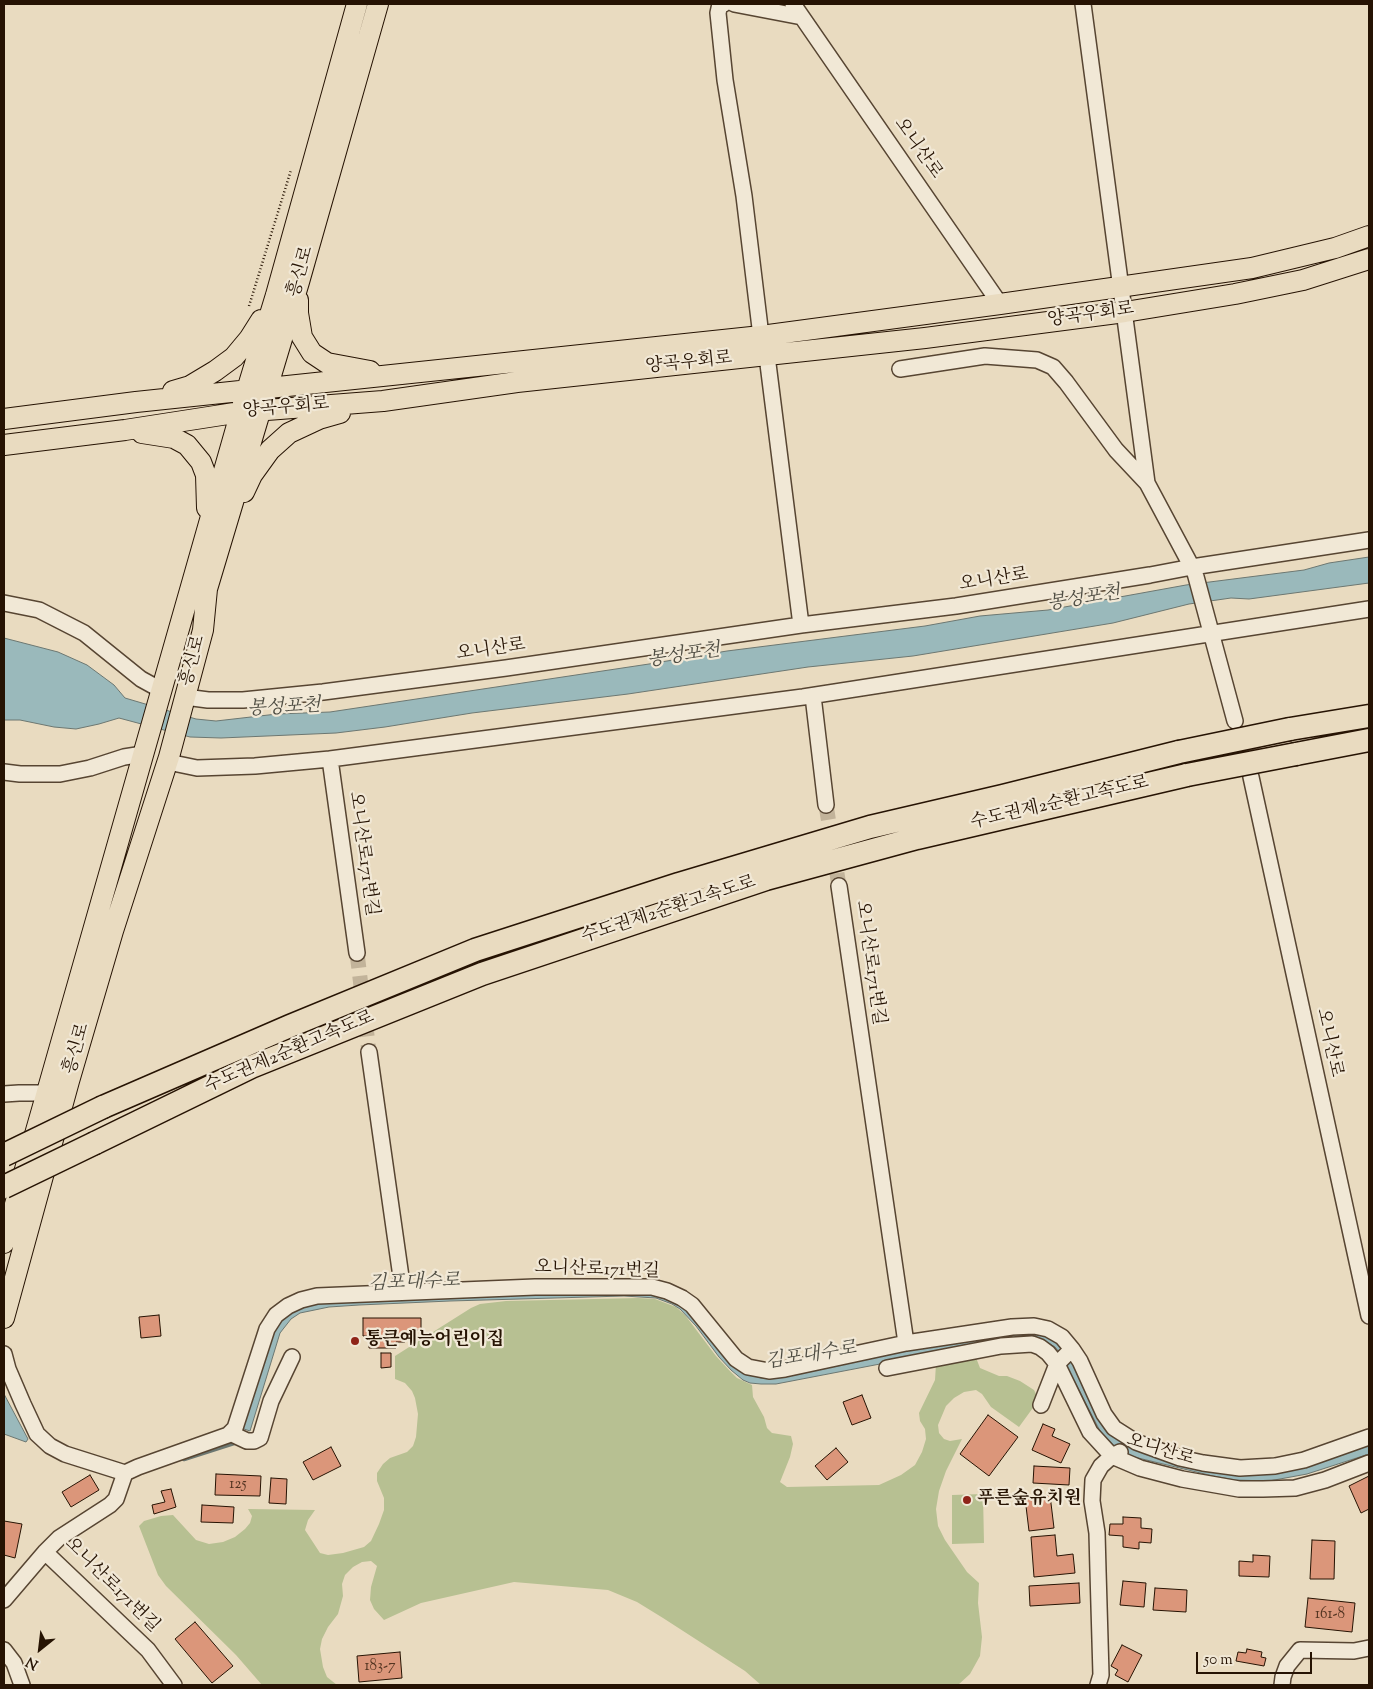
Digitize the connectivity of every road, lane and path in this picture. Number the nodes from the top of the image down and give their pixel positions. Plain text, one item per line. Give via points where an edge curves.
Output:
1 (357, 4) edge
2 (378, 4) edge
3 (724, 4) edge
4 (734, 4) edge
5 (793, 4) edge
6 (1083, 4) edge
7 (802, 17) junction
8 (292, 168) dead end
9 (1369, 236) edge
10 (1369, 259) edge
11 (299, 282) junction
12 (1122, 286) junction
13 (276, 295) junction
14 (1000, 304) junction
15 (248, 311) dead end
16 (1125, 312) junction
17 (761, 336) junction
18 (767, 356) junction
19 (900, 369) dead end
20 (404, 375) junction
21 (257, 389) junction
22 (383, 401) junction
23 (136, 402) junction
24 (250, 412) junction
25 (4, 419) edge
26 (125, 430) junction
27 (4, 445) edge
28 (1148, 483) junction
29 (215, 531) junction
30 (1369, 540) edge
31 (1194, 570) junction
32 (4, 603) edge
33 (1369, 609) edge
34 (801, 625) junction
35 (1211, 631) junction
36 (160, 694) junction
37 (813, 696) junction
38 (184, 700) junction
39 (1369, 716) edge
40 (1235, 721) dead end
41 (1369, 740) edge
42 (144, 751) junction
43 (169, 759) junction
44 (330, 759) junction
45 (4, 772) edge
46 (1251, 777) dead end
47 (826, 805) tunnel mouth
48 (839, 886) tunnel mouth
49 (357, 954) tunnel mouth
50 (370, 1052) tunnel mouth
51 (4, 1094) edge
52 (46, 1094) junction
53 (4, 1155) edge
54 (4, 1187) edge
55 (4, 1243) edge
56 (402, 1291) junction
57 (1369, 1316) edge
58 (4, 1318) edge
59 (906, 1343) junction
60 (1072, 1349) junction
61 (4, 1354) edge
62 (292, 1357) dead end
63 (1057, 1364) junction
64 (887, 1368) dead end
65 (1041, 1405) dead end
66 (230, 1433) junction
67 (1369, 1437) edge
68 (1134, 1443) junction
69 (1115, 1455) junction
70 (1369, 1463) edge
71 (125, 1473) junction
72 (45, 1552) junction
73 (4, 1600) edge
74 (1369, 1648) edge
75 (4, 1650) edge
76 (22, 1685) edge
77 (174, 1685) edge
78 (1098, 1685) edge
79 (1282, 1685) edge

1 - 13 main road, 흥신로
2 - 11 main road, 흥신로
3 - 17 street via 720,4 718,13 725,80 744,196
4 - 7 street
5 - 7 street, 오니산로
6 - 12 street, 양곡우회로
7 - 14 street, 오니산로
8 - 15 path
9 - 12 main road, 양곡우회로 via 1252,268
10 - 16 main road, 양곡우회로 via 1303,280
11 - 20 main road via 299,321 302,337 312,353 327,363
11 - 21 main road, 흥신로
12 - 14 main road, 양곡우회로
12 - 16 street
13 - 21 main road, 흥신로
13 - 23 main road via 249,339 222,366 190,386
14 - 17 main road, 양곡우회로
16 - 18 main road, 양곡우회로
16 - 28 street
17 - 20 main road, 양곡우회로
18 - 22 main road, 양곡우회로 via 517,382
18 - 34 street
19 - 28 street via 985,356 1037,360 1052,367 1066,382 1116,450
20 - 21 main road, 양곡우회로
21 - 23 main road, 양곡우회로
21 - 24 main road, 흥신로
22 - 24 main road, 양곡우회로
22 - 29 main road via 319,419 289,433 270,450
23 - 25 main road, 양곡우회로
24 - 26 main road, 양곡우회로
24 - 29 main road, 흥신로
26 - 27 main road, 양곡우회로
26 - 29 main road via 174,438 187,445 201,462 206,476
28 - 31 street
29 - 36 main road, 흥신로
29 - 38 main road, 흥신로 via 203,630
30 - 31 street, 오니산로
31 - 34 street, 오니산로 via 965,605
31 - 35 street
32 - 36 street, 흥신로 via 39,610 84,633
33 - 35 street
34 - 38 street, 오니산로 via 323,692 243,700
35 - 37 street
35 - 40 street
36 - 42 main road, 흥신로
37 - 44 street
37 - 47 street
38 - 43 main road, 흥신로
39 - 53 highway, 수도권제2순환고속도로, bridge via 1179,752 870,826 679,884 475,950 103,1107
41 - 54 highway, 수도권제2순환고속도로, bridge via 1187,775 917,838 775,877 482,974 251,1067
42 - 45 street via 60,774
42 - 52 main road, 흥신로
43 - 44 street via 197,768
43 - 58 main road, 흥신로 via 77,1053
44 - 49 street, 오니산로171번길
46 - 57 street, 오니산로
48 - 59 street, 오니산로171번길
50 - 56 street
51 - 52 street
52 - 55 main road, 흥신로
56 - 59 street, 오니산로171번길 via 652,1287 667,1291 692,1305 736,1359 759,1370 785,1369
56 - 66 street, 오니산로171번길 via 317,1296 288,1306 276,1315 267,1329 235,1428
59 - 60 street, 오니산로171번길 via 1034,1326 1055,1333
60 - 63 street
60 - 68 street, 오니산로171번길 via 1104,1414 1114,1428
61 - 71 street via 37,1434 65,1454
62 - 66 street via 271,1401 260,1438 246,1441
63 - 64 street via 1040,1347 1018,1344
63 - 65 street
63 - 69 street via 1085,1423 1098,1441
66 - 71 street
67 - 68 street, 오니산로171번길 via 1304,1460 1240,1468 1203,1464
68 - 69 street
69 - 70 street, 오니산로 via 1140,1468 1182,1479 1263,1489 1295,1488
69 - 78 street, 오니산로 via 1101,1466 1093,1480 1099,1590 1101,1675
71 - 72 street, 오니산로171번길 via 116,1499 110,1506 59,1538
72 - 73 street
72 - 77 street, 오니산로171번길 via 148,1650
74 - 79 street via 1354,1651 1300,1650 1287,1666
75 - 76 street

